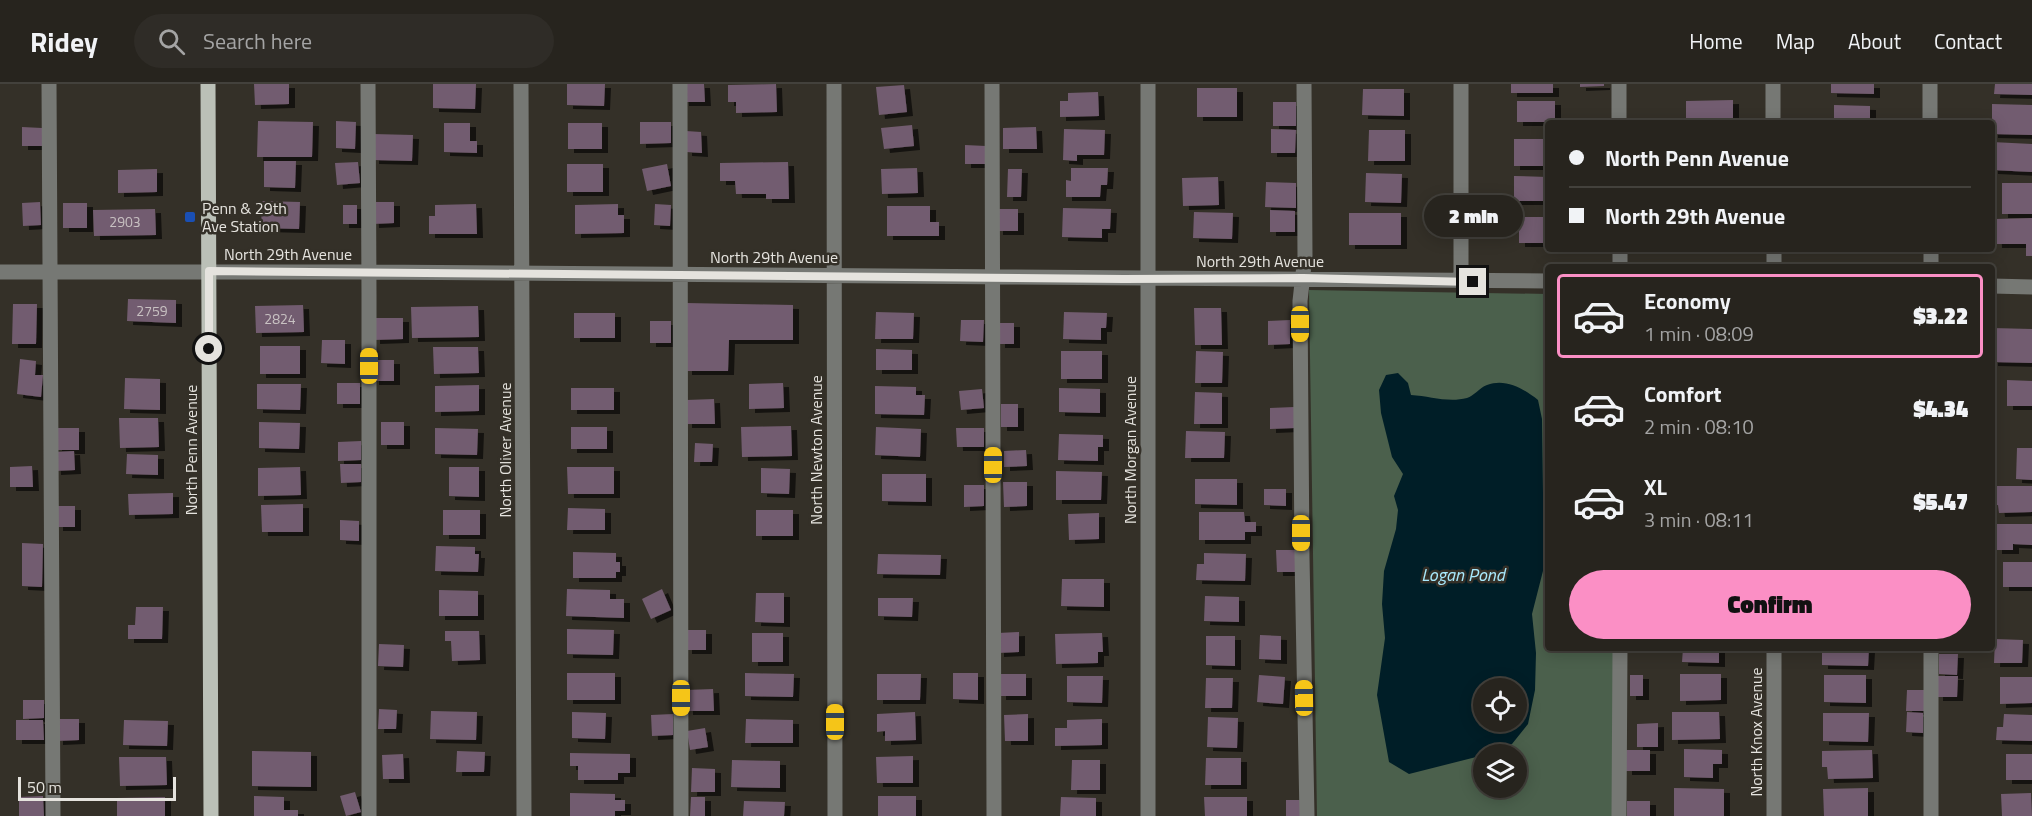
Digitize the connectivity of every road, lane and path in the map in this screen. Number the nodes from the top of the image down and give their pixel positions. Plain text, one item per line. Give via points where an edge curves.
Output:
1 (49, 84) edge
2 (208, 84) edge
3 (368, 84) edge
4 (521, 84) edge
5 (680, 84) edge
6 (834, 84) edge
7 (992, 84) edge
8 (1148, 84) edge
9 (1304, 84) edge
10 (1461, 84) edge
11 (1619, 84) edge
12 (1773, 84) edge
13 (1930, 84) edge
14 (1619, 120) edge
15 (1773, 120) edge
16 (1930, 120) edge
17 (209, 271) junction
18 (0, 272) edge
19 (49, 272) junction
20 (369, 272) junction
21 (522, 273) junction
22 (681, 274) junction
23 (834, 275) junction
24 (993, 277) junction
25 (1303, 278) junction
26 (1148, 279) junction
27 (1461, 281) junction
28 (1545, 281) edge
29 (1995, 286) edge
30 (2032, 287) edge
31 (1620, 651) edge
32 (1774, 651) edge
33 (1931, 651) edge
34 (53, 816) edge
35 (211, 816) edge
36 (369, 816) edge
37 (524, 816) edge
38 (681, 816) edge
39 (835, 816) edge
40 (993, 816) edge
41 (1148, 816) edge
42 (1307, 816) edge
43 (1619, 816) edge
44 (1774, 816) edge
45 (1931, 816) edge

1 - 19 street
2 - 17 main road, North Penn Avenue
3 - 20 street
4 - 21 street, North Oliver Avenue
5 - 22 street
6 - 23 street, North Newton Avenue
7 - 24 street
8 - 26 street, North Morgan Avenue
9 - 25 street
10 - 27 street
11 - 14 street
12 - 15 street
13 - 16 street
17 - 19 street, North 29th Avenue
17 - 20 street, North 29th Avenue
17 - 35 main road, North Penn Avenue
18 - 19 street, North 29th Avenue
19 - 34 street
20 - 21 street, North 29th Avenue
20 - 36 street
21 - 22 street, North 29th Avenue
21 - 37 street, North Oliver Avenue
22 - 23 street, North 29th Avenue
22 - 38 street
23 - 24 street, North 29th Avenue
23 - 39 street, North Newton Avenue
24 - 26 street, North 29th Avenue
24 - 40 street
25 - 26 street, North 29th Avenue
25 - 27 street, North 29th Avenue
25 - 42 street via 1300,301
26 - 41 street, North Morgan Avenue
27 - 28 street, North 29th Avenue
29 - 30 street
31 - 43 street
32 - 44 street, North Knox Avenue
33 - 45 street

